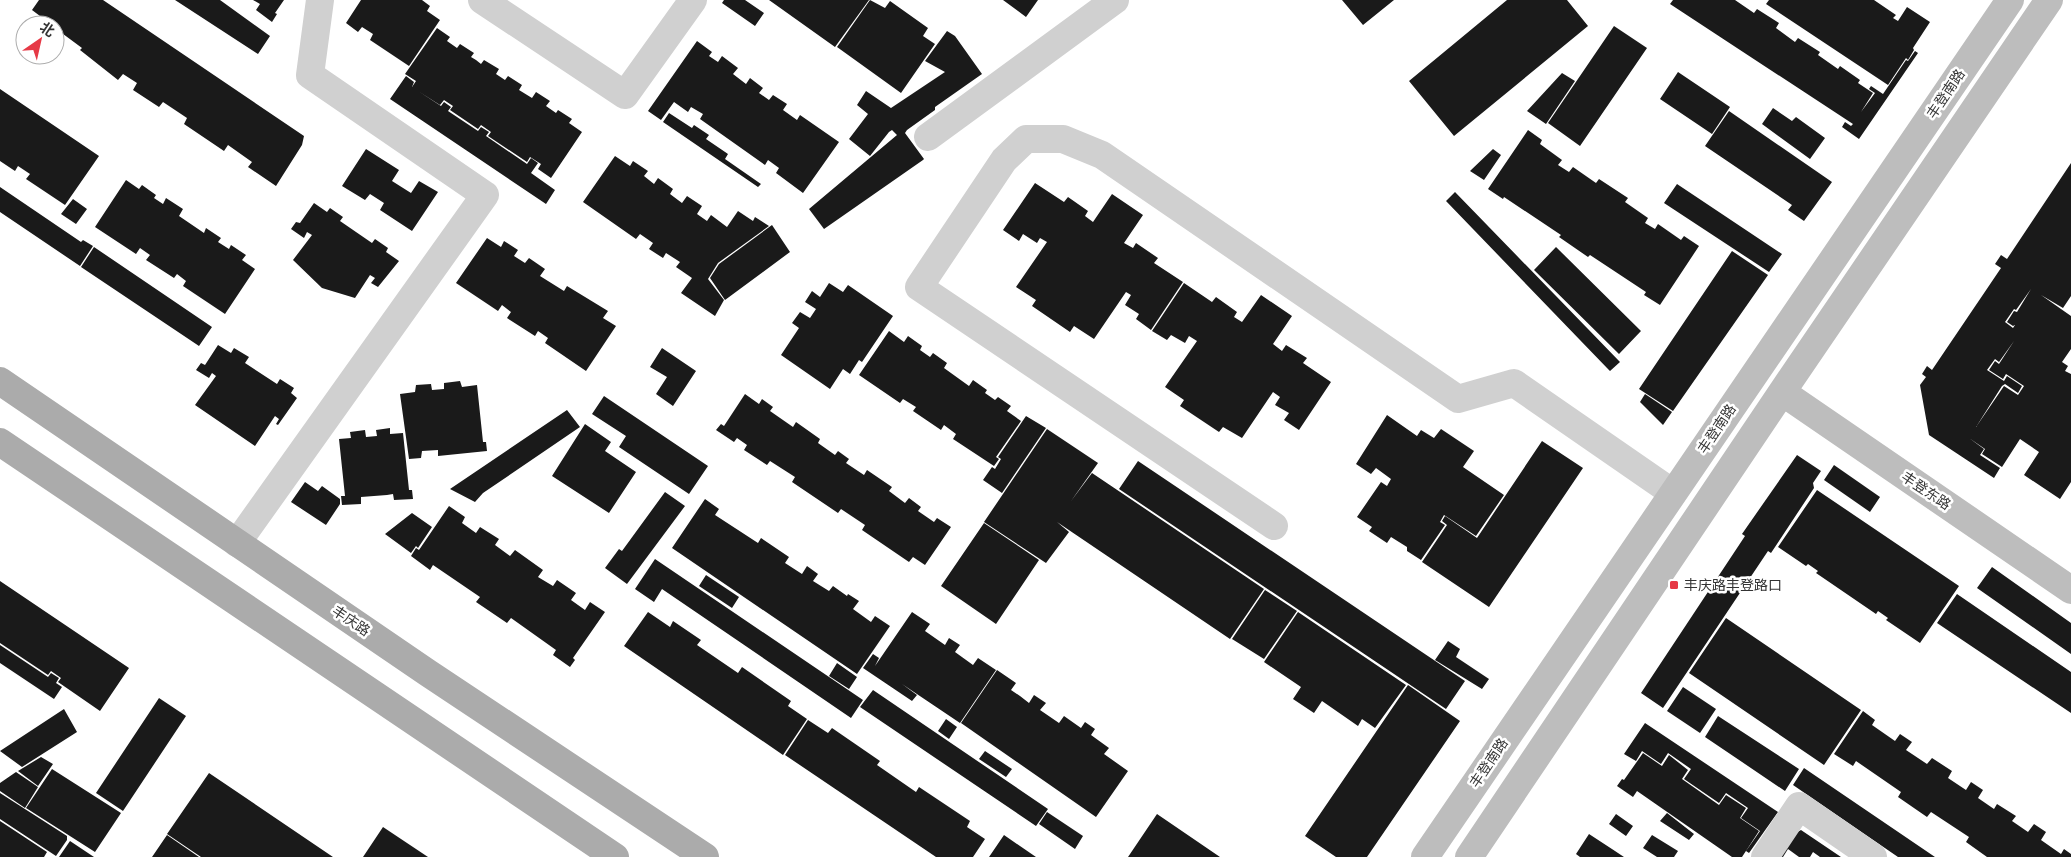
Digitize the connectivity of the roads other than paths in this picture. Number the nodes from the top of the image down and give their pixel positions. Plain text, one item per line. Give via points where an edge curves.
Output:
1 (320, 0) edge
2 (482, 0) edge
3 (693, 0) edge
4 (1115, 0) edge
5 (2010, 0) edge
6 (2049, 0) edge
7 (928, 137) dead end
8 (0, 381) edge
9 (1782, 392) junction
10 (0, 442) edge
11 (1673, 493) junction
12 (1274, 526) dead end
13 (237, 543) junction
14 (2071, 590) edge
15 (615, 857) edge
16 (705, 857) edge
17 (1425, 857) edge
18 (1469, 857) edge
19 (1765, 857) edge
20 (1873, 857) edge

1 - 13 street via 310,75 486,195
2 - 3 street via 625,95
4 - 7 street
5 - 11 street, 丰登南路
6 - 9 street
8 - 13 main road, 丰庆路
9 - 14 street, 丰登东路
9 - 18 street
10 - 15 main road
11 - 12 street via 1514,383 1458,398 1102,155 1062,139 1026,139 1004,160 919,287
11 - 17 street, 丰登南路
13 - 16 main road, 丰庆路
19 - 20 street via 1799,806

